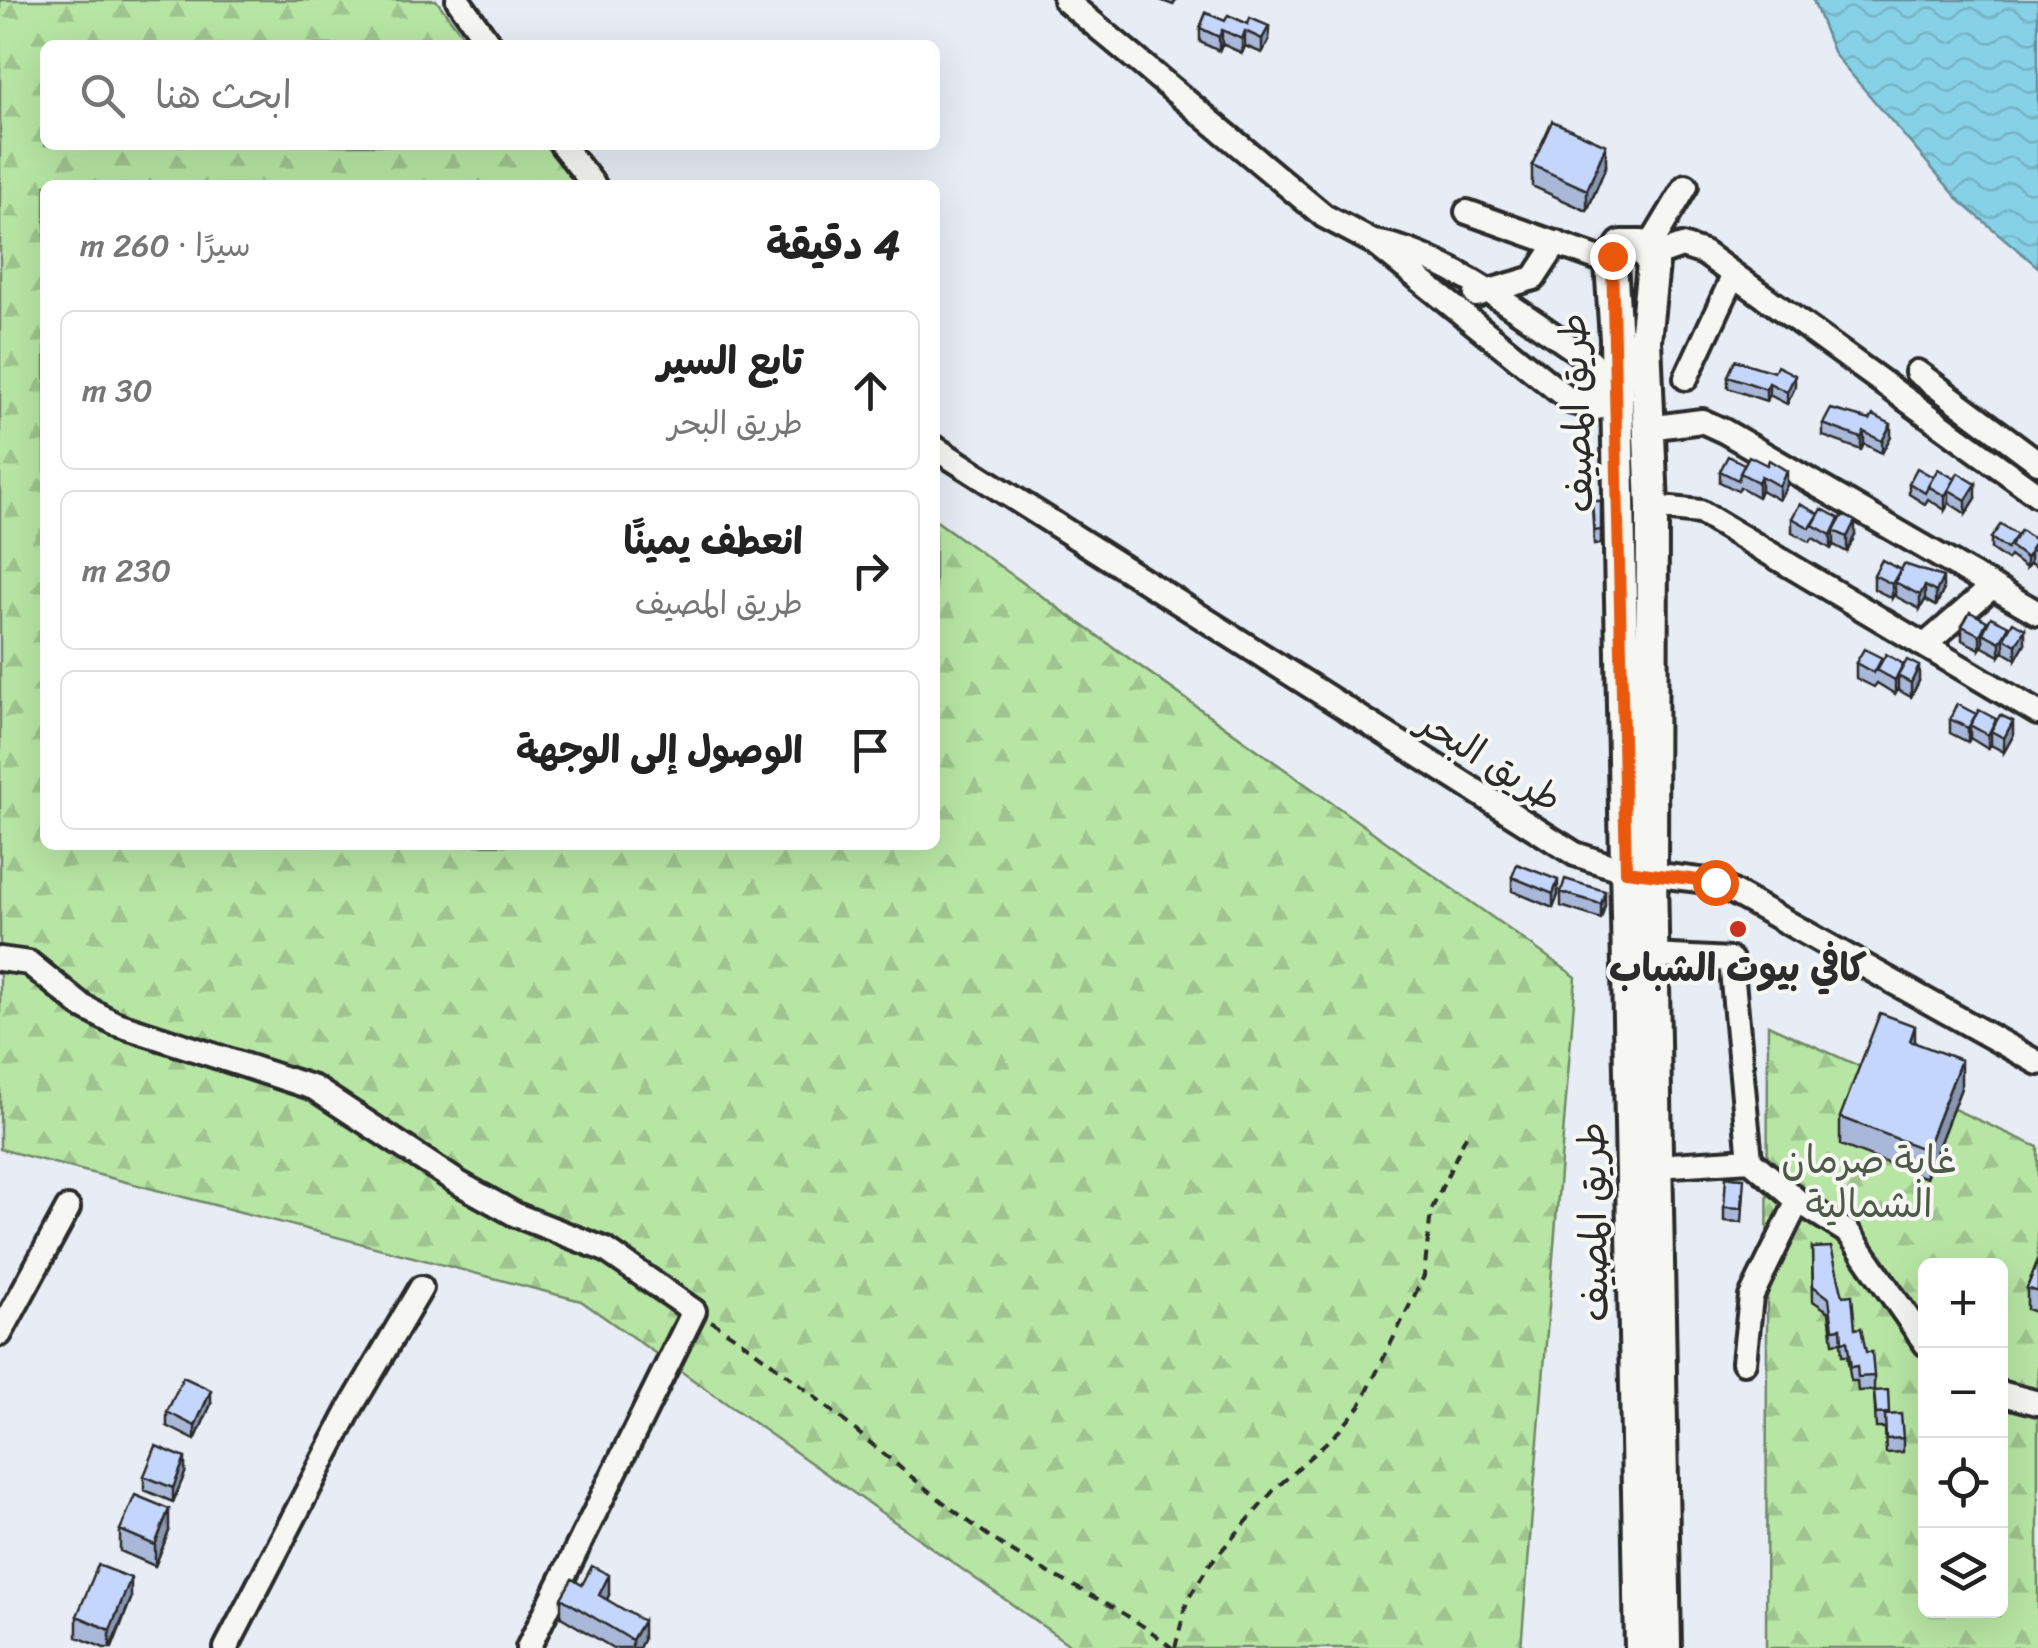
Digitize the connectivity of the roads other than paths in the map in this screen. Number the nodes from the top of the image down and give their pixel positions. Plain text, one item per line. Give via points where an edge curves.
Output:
1 (458, 0) edge
2 (1065, 0) edge
3 (486, 40) edge
4 (566, 150) edge
5 (590, 180) edge
6 (1686, 186) dead end
7 (1467, 212) dead end
8 (1372, 242) junction
9 (1557, 242) junction
10 (1649, 254) junction
11 (1610, 263) junction
12 (1734, 275) junction
13 (1483, 290) junction
14 (1456, 308) junction
15 (1631, 339) junction
16 (1614, 371) junction
17 (1646, 373) junction
18 (1686, 378) dead end
19 (1914, 404) junction
20 (1648, 428) junction
21 (940, 451) edge
22 (2030, 456) edge
23 (2006, 472) junction
24 (2038, 495) edge
25 (1652, 507) junction
26 (1992, 587) junction
27 (2038, 613) edge
28 (1925, 646) junction
29 (2038, 712) edge
30 (1638, 873) junction
31 (1652, 956) junction
32 (0, 960) edge
33 (2038, 1063) edge
34 (1750, 1160) junction
35 (1656, 1166) junction
36 (1798, 1201) junction
37 (68, 1208) dead end
38 (421, 1288) dead end
39 (1918, 1333) edge
40 (0, 1334) edge
41 (1744, 1362) dead end
42 (2008, 1395) edge
43 (2038, 1403) edge
44 (226, 1648) edge
45 (528, 1648) edge
46 (1641, 1648) edge
47 (1665, 1648) edge

1 - 3 street
2 - 8 street via 1324,216
4 - 5 street
6 - 10 street
7 - 9 street
8 - 13 street via 1398,244
8 - 14 street
9 - 11 street
9 - 13 street via 1534,278
10 - 11 main road, طريق المصيف via 1628,244
10 - 12 street via 1690,247
10 - 15 main road, طريق المصيف
11 - 15 main road, طريق المصيف
12 - 18 street
12 - 19 street
13 - 14 street
13 - 14 street via 1595,365 1597,408 1572,402
15 - 16 main road, طريق المصيف
15 - 17 main road, طريق المصيف
16 - 17 main road
16 - 30 main road, طريق المصيف
17 - 20 main road, طريق المصيف
19 - 22 street via 1924,377
19 - 23 street
20 - 25 main road, طريق المصيف
20 - 26 street via 1702,421 1724,431
21 - 30 street, طريق البحر via 1575,854
22 - 23 street
23 - 24 street
25 - 28 street via 1700,512
25 - 30 main road, طريق المصيف
26 - 27 street
26 - 28 street
28 - 29 street
30 - 31 main road, طريق المصيف
30 - 33 street, طريق البحر via 1703,878 1733,890
30 - 46 main road, طريق المصيف
31 - 34 street via 1730,960
31 - 35 main road, طريق المصيف
32 - 45 street via 29,963 114,1023 314,1088 457,1182 516,1216 606,1250 694,1311
34 - 35 street
34 - 36 street
35 - 47 main road, طريق المصيف
36 - 39 street via 1849,1234
36 - 41 street via 1751,1298
37 - 40 street
38 - 44 street via 350,1407
42 - 43 street

